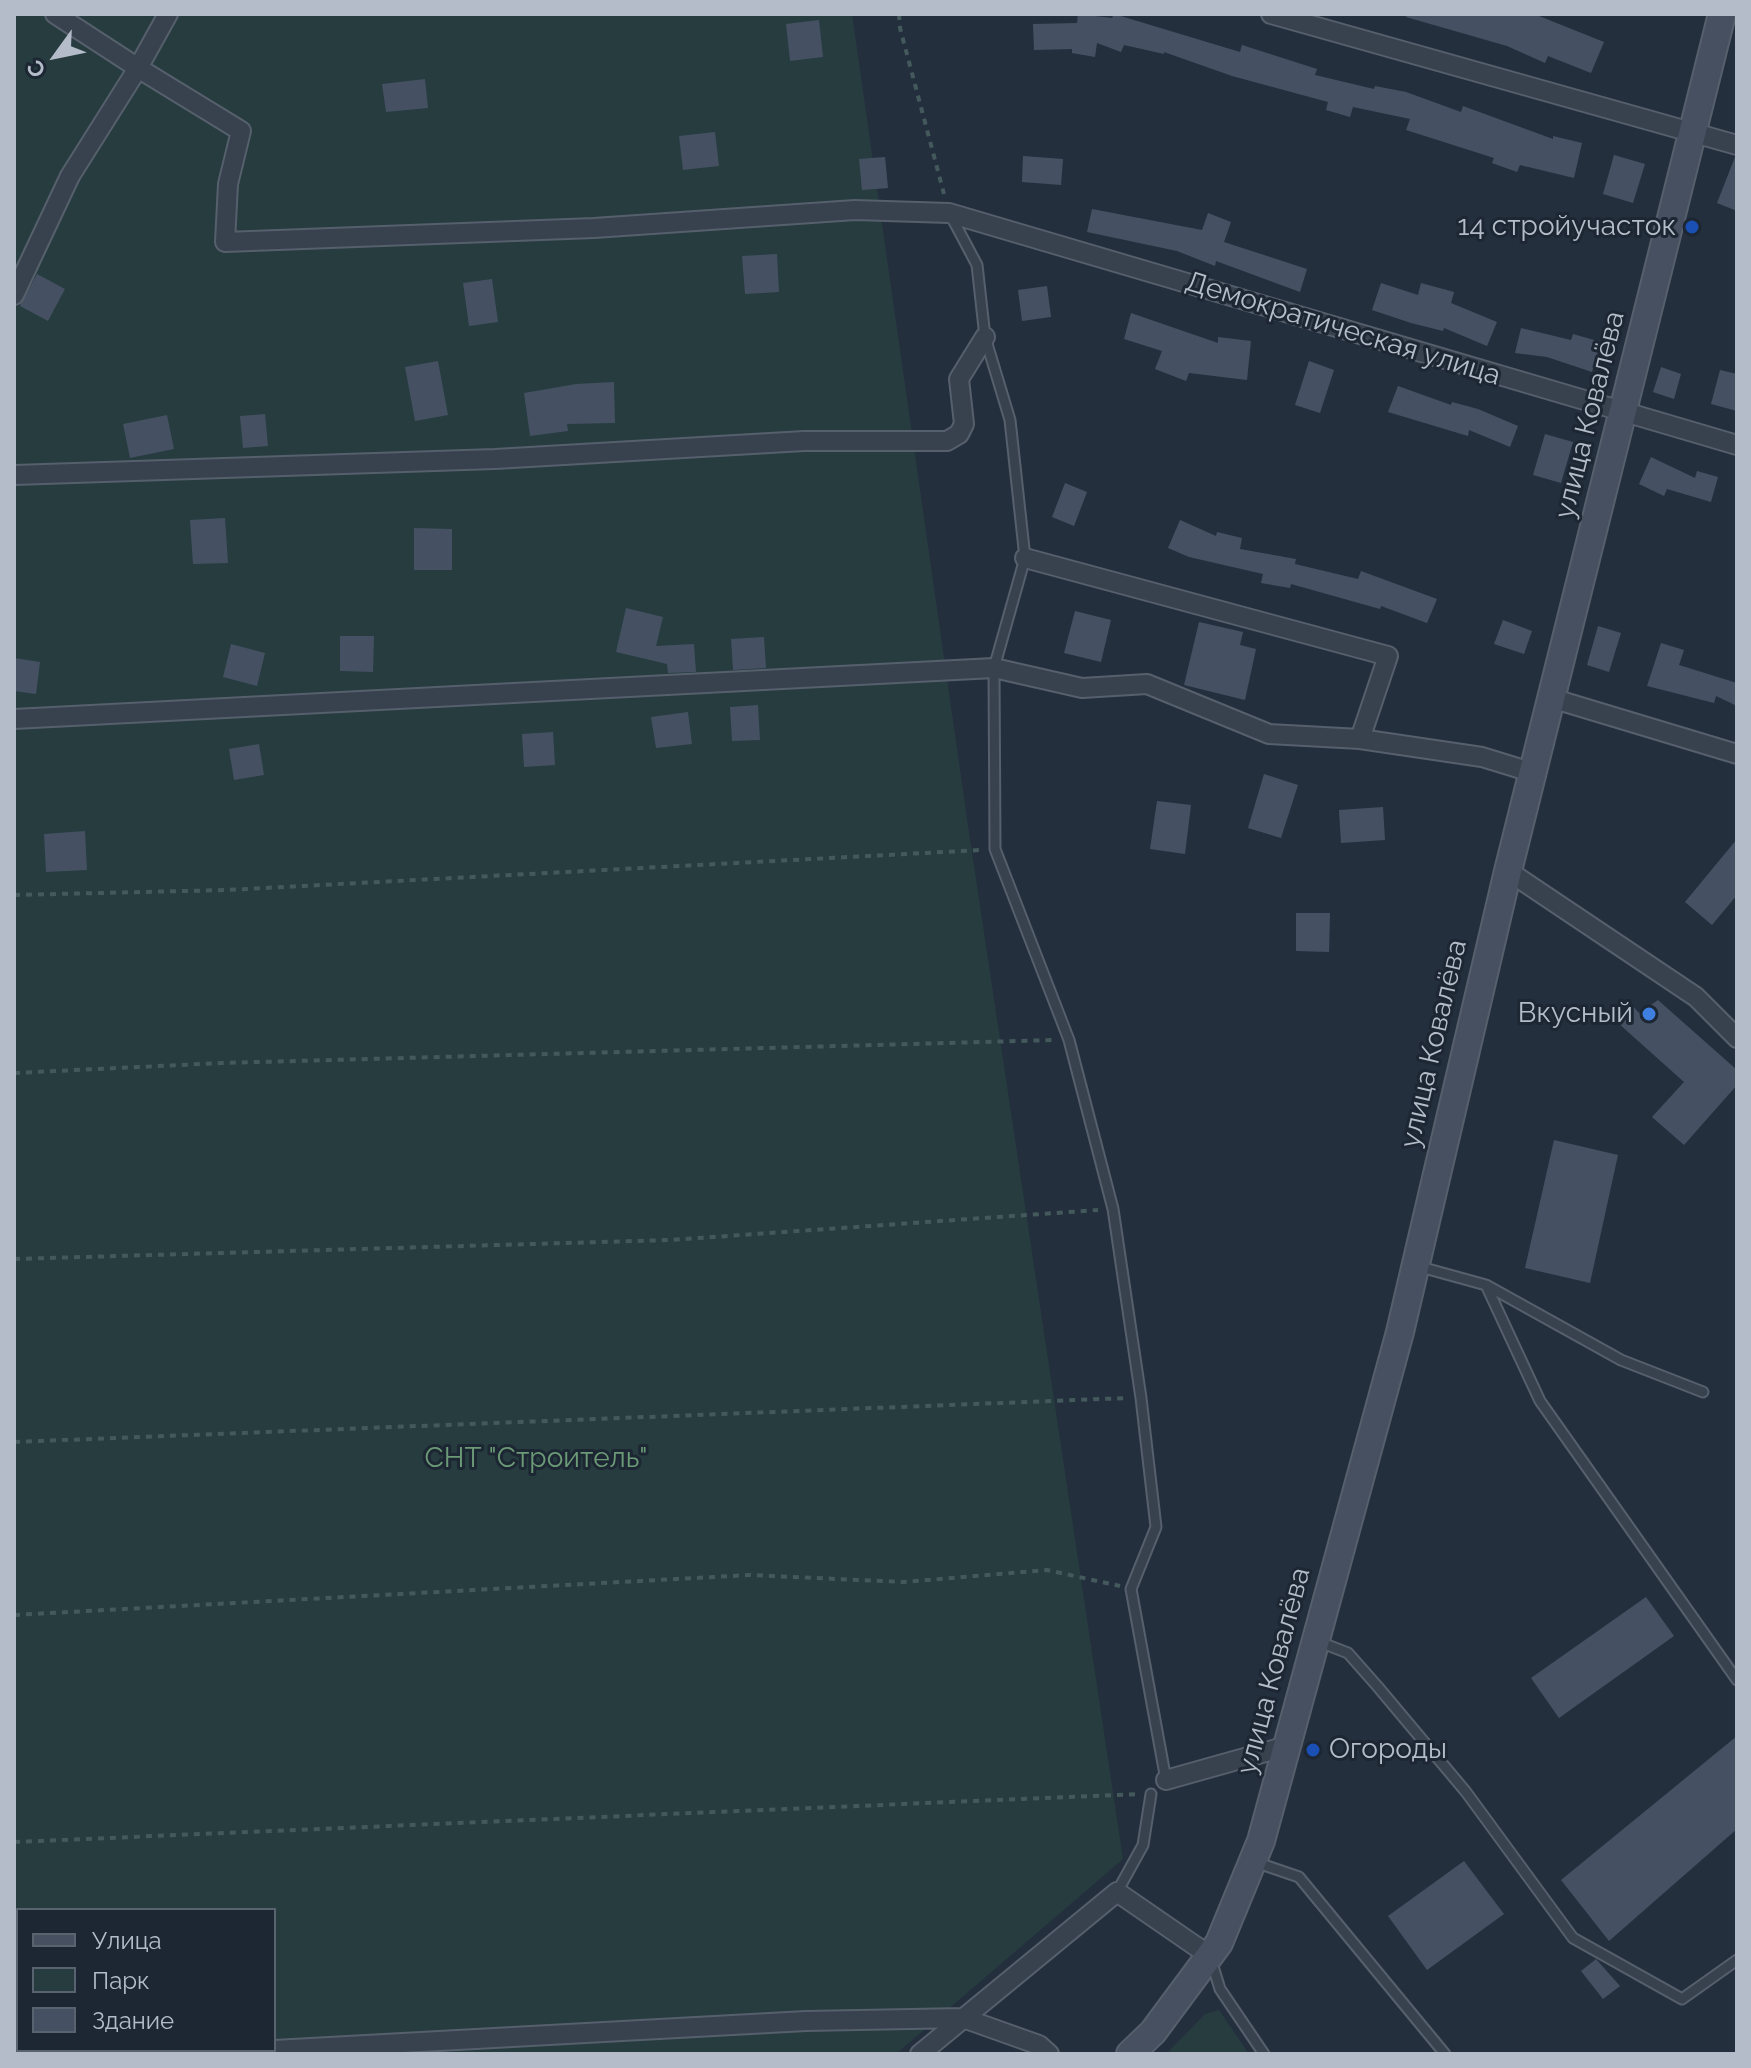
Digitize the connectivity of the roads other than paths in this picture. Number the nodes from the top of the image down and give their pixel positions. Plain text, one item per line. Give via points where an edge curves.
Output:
1 (55, 14) edge
2 (168, 14) edge
3 (1271, 14) edge
4 (1722, 14) edge
5 (138, 68) junction
6 (1693, 133) junction
7 (1737, 145) edge
8 (949, 213) junction
9 (14, 295) edge
10 (985, 337) junction
11 (1623, 412) junction
12 (1737, 445) edge
13 (14, 475) edge
14 (1025, 558) junction
15 (994, 668) junction
16 (1551, 698) junction
17 (14, 719) edge
18 (1360, 739) junction
19 (1737, 754) edge
20 (1534, 773) junction
21 (1508, 871) junction
22 (1737, 1038) edge
23 (1415, 1265) junction
24 (1486, 1285) junction
25 (1703, 1392) dead end
26 (1316, 1640) junction
27 (1737, 1680) edge
28 (1287, 1746) junction
29 (1166, 1780) joint
30 (1151, 1794) road end
31 (1253, 1861) junction
32 (1117, 1892) junction
33 (1210, 1956) junction
34 (1737, 1960) edge
35 (963, 2018) junction
36 (276, 2050) edge
37 (234, 2052) edge
38 (196, 2054) edge
39 (920, 2054) edge
40 (1049, 2054) edge
41 (1130, 2054) edge
42 (1264, 2054) edge
43 (1445, 2054) edge

1 - 5 street
2 - 5 street
3 - 6 street
4 - 6 street, улица Ковалёва
5 - 8 street, Демократическая улица via 241,131 228,184 225,242 594,228 855,210
5 - 9 street via 70,176
6 - 7 street
6 - 11 street, улица Ковалёва
8 - 10 lane via 977,265
8 - 11 street, Демократическая улица
10 - 13 street via 959,379 964,424 947,441 804,441 495,459
10 - 14 lane via 1010,420
11 - 12 street, Демократическая улица
11 - 16 street, улица Ковалёва
14 - 15 lane
14 - 18 street via 1388,656
15 - 17 street
15 - 18 street via 1082,688 1147,684 1269,734
15 - 29 lane via 995,849 1069,1040 1113,1209 1156,1527 1131,1589
16 - 19 street
16 - 20 street, улица Ковалёва
18 - 20 street via 1482,757
20 - 21 street, улица Ковалёва
21 - 22 street via 1696,997
21 - 23 street, улица Ковалёва
23 - 24 lane
23 - 26 street, улица Ковалёва
24 - 25 lane via 1621,1360
24 - 27 lane via 1540,1401
26 - 28 street, улица Ковалёва
26 - 34 lane via 1348,1653 1378,1687 1466,1792 1573,1938 1682,1999
28 - 29 street
28 - 31 street, улица Ковалёва
30 - 32 lane via 1143,1845
31 - 33 street, улица Ковалёва
31 - 43 lane via 1299,1877
32 - 33 street
32 - 35 street
33 - 41 street, улица Ковалёва
33 - 42 lane via 1220,1989
35 - 36 street via 806,2021
35 - 39 street
35 - 40 street via 1039,2045
37 - 38 street

